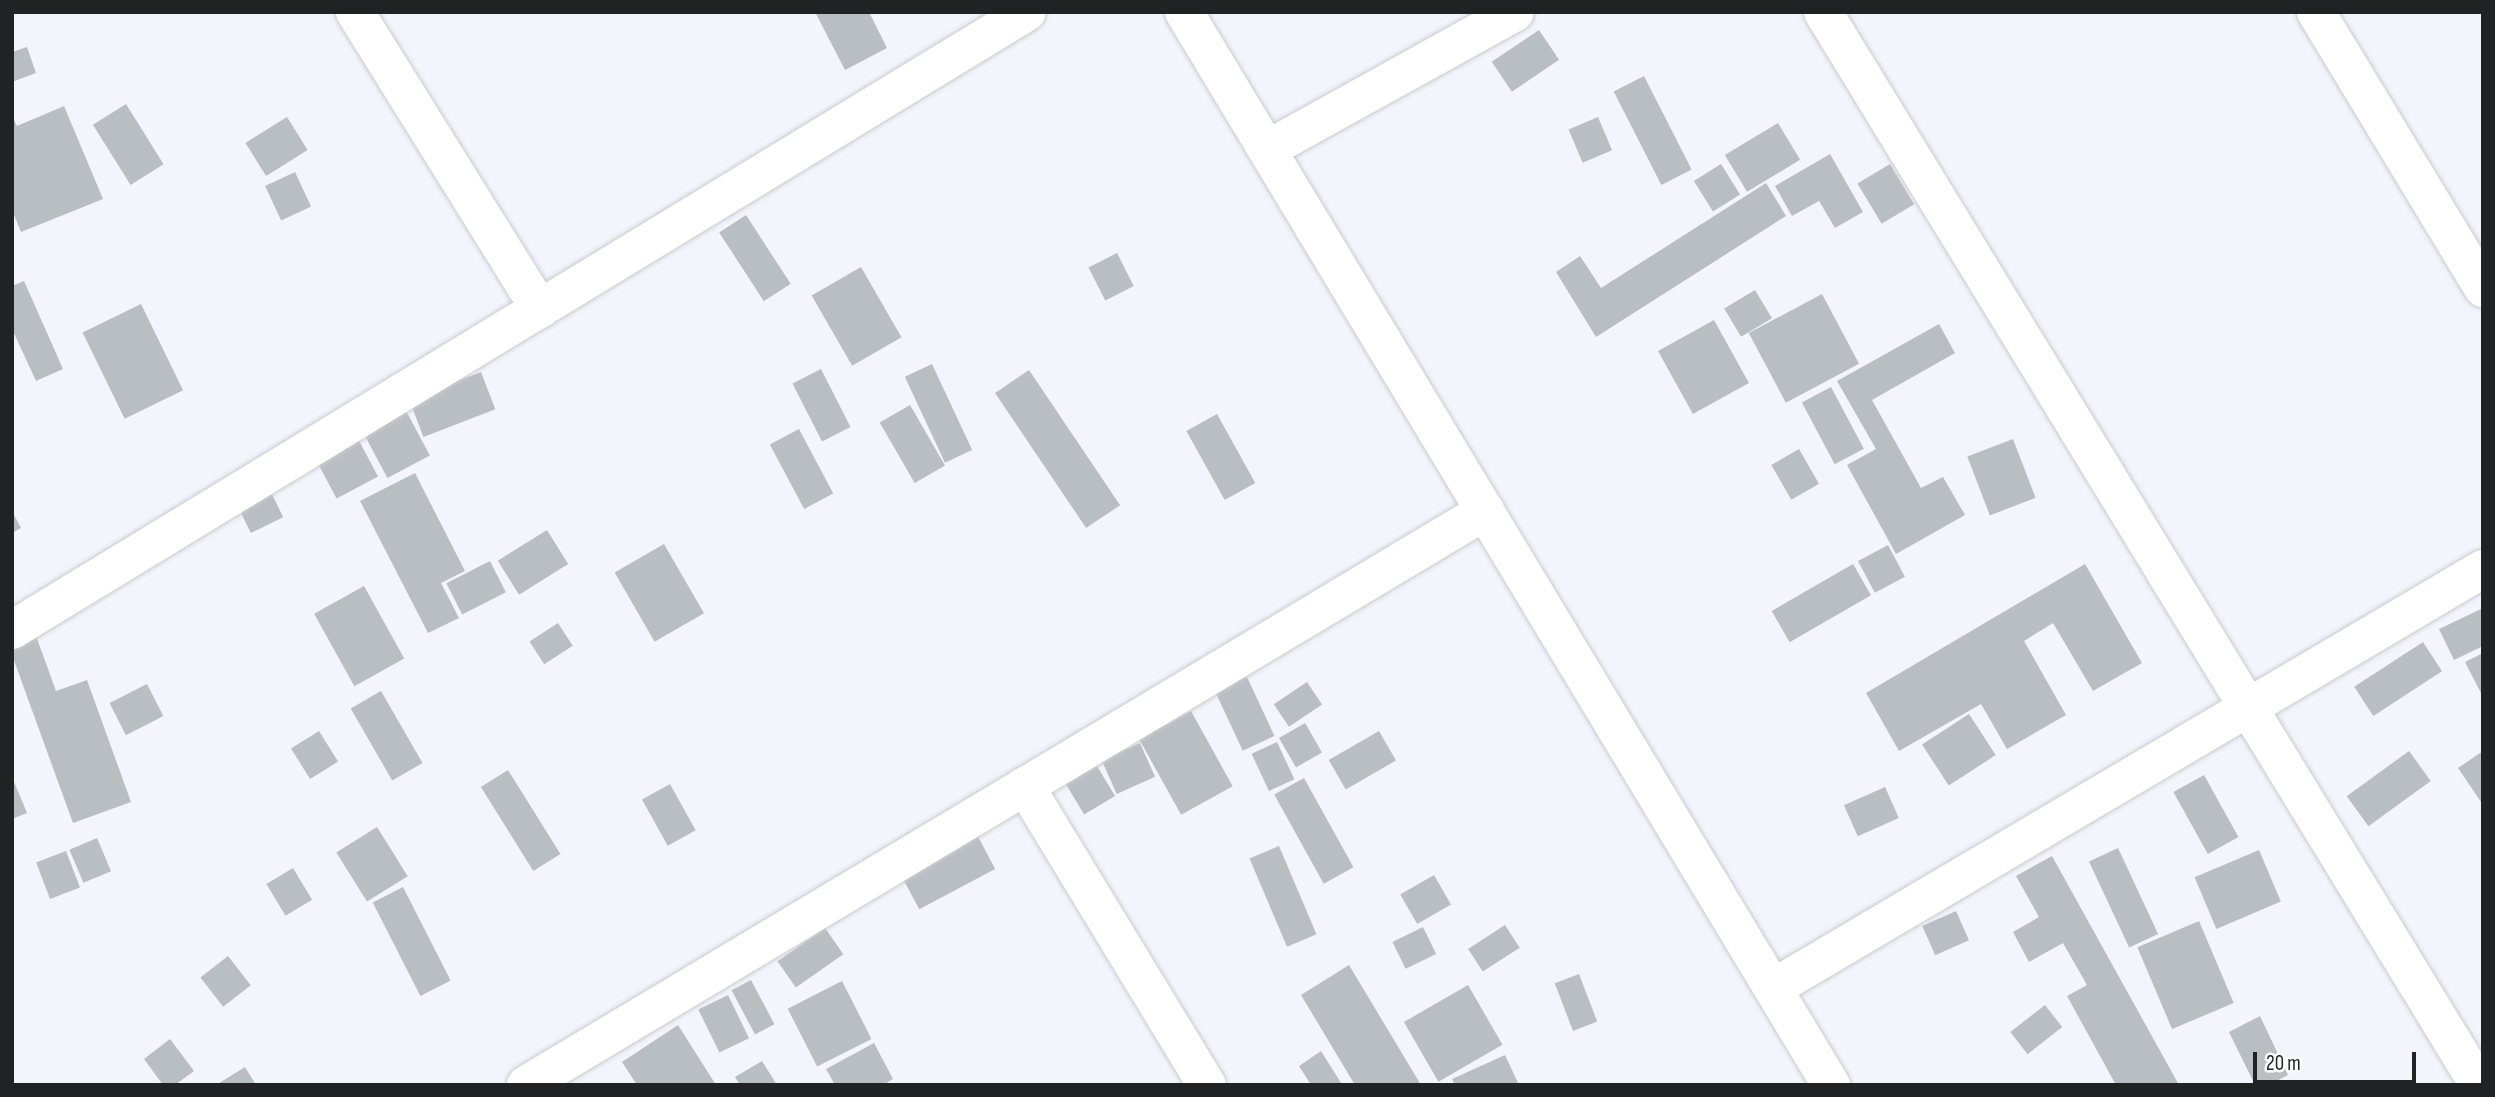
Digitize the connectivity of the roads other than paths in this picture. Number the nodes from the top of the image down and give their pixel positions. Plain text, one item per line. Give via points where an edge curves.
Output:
1 (355, 12) edge
2 (1027, 12) edge
3 (1185, 12) edge
4 (1515, 12) edge
5 (1823, 12) edge
6 (2316, 12) edge
7 (1268, 149) junction
8 (2483, 288) edge
9 (540, 309) junction
10 (1485, 511) junction
11 (2483, 569) edge
12 (12, 630) edge
13 (2248, 708) junction
14 (1025, 786) junction
15 (1773, 988) junction
16 (526, 1085) edge
17 (1207, 1085) edge
18 (1831, 1085) edge
19 (2479, 1085) edge

1 - 9 street
2 - 9 street
3 - 7 street
4 - 7 street
5 - 13 street
6 - 8 street
7 - 10 street
9 - 12 street
10 - 14 street
10 - 15 street
11 - 13 street
13 - 15 street
13 - 19 street
14 - 16 street
14 - 17 street
15 - 18 street

